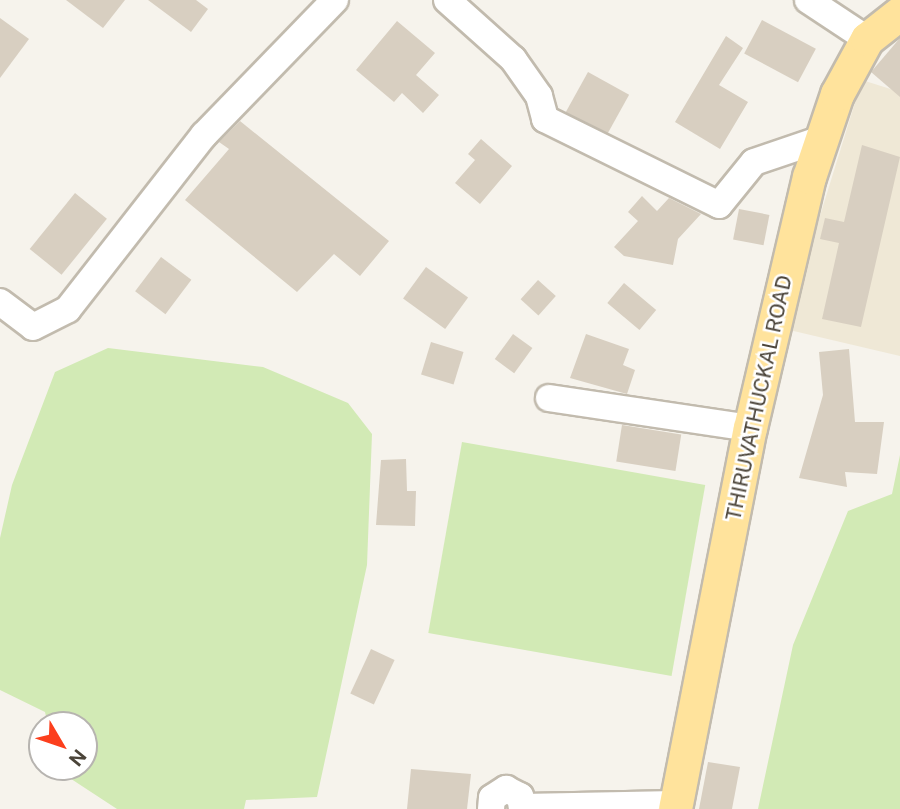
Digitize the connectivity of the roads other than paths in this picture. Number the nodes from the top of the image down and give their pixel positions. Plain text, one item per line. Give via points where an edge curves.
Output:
1 (335, 0) edge
2 (447, 0) edge
3 (808, 0) edge
4 (900, 13) edge
5 (867, 39) junction
6 (822, 139) junction
7 (0, 302) edge
8 (549, 398) dead end
9 (750, 428) junction
10 (676, 807) edge
11 (522, 808) edge
12 (491, 809) edge

1 - 7 street via 204,135 68,309 33,327
2 - 6 street via 513,59 539,96 545,119 719,205 754,162
3 - 5 street
4 - 5 main road, THIRUVATHUCKAL ROAD
5 - 6 main road, THIRUVATHUCKAL ROAD
6 - 9 main road, THIRUVATHUCKAL ROAD
8 - 9 street
9 - 10 main road, THIRUVATHUCKAL ROAD
10 - 11 street
11 - 12 street via 516,792 506,789 492,798

